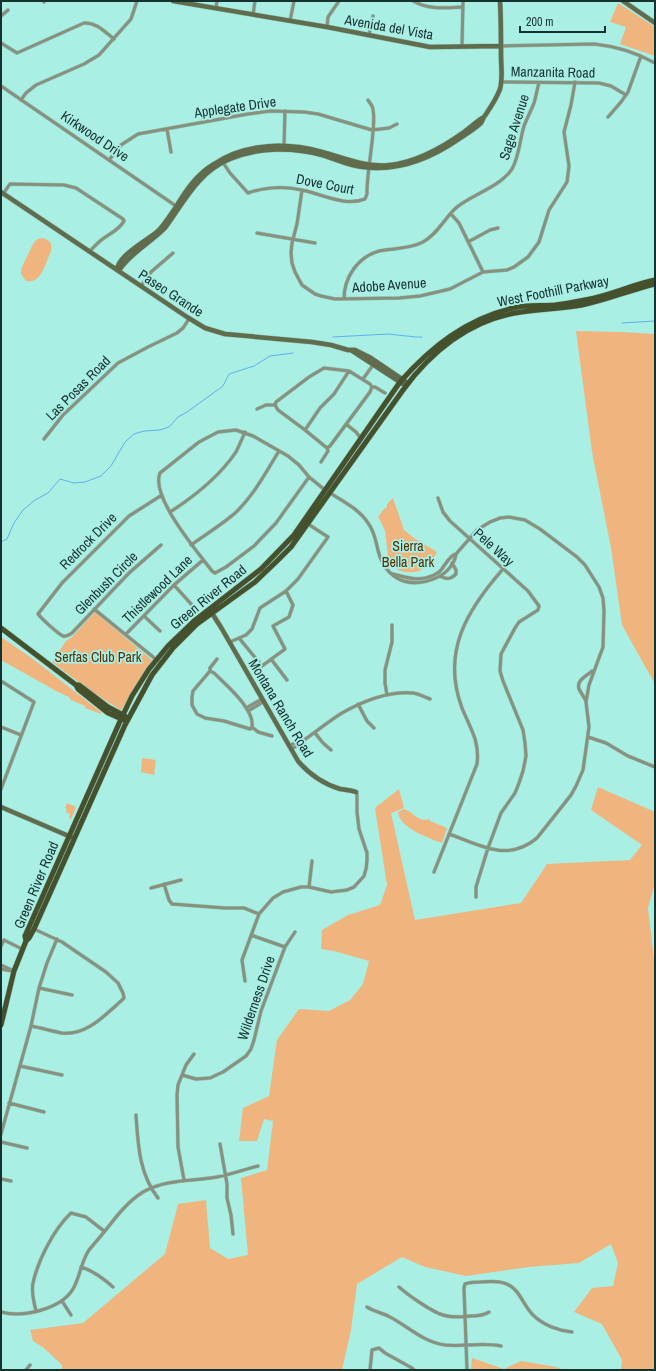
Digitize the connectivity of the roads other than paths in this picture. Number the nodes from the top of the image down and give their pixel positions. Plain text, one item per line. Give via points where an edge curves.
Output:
1 (137, 1) edge
2 (176, 1) edge
3 (217, 1) edge
4 (256, 1) edge
5 (294, 1) edge
6 (339, 1) edge
7 (413, 1) edge
8 (463, 1) edge
9 (500, 1) edge
10 (623, 1) edge
11 (463, 7) junction
12 (216, 8) junction
13 (8, 10) dead end
14 (253, 15) junction
15 (1, 16) edge
16 (373, 16) dead end
17 (654, 20) edge
18 (290, 21) junction
19 (327, 27) junction
20 (369, 35) junction
21 (114, 39) junction
22 (1, 43) edge
23 (462, 46) junction
24 (501, 46) junction
25 (641, 56) junction
26 (655, 62) edge
27 (501, 82) junction
28 (575, 82) junction
29 (539, 83) junction
30 (1, 86) edge
31 (626, 95) junction
32 (21, 100) junction
33 (368, 100) dead end
34 (285, 111) junction
35 (608, 117) dead end
36 (397, 124) dead end
37 (167, 129) junction
38 (372, 130) junction
39 (284, 148) junction
40 (171, 152) dead end
41 (110, 159) junction
42 (222, 161) junction
43 (369, 166) junction
44 (302, 190) junction
45 (2, 193) edge
46 (178, 206) junction
47 (451, 214) junction
48 (498, 228) dead end
49 (257, 233) dead end
50 (292, 240) junction
51 (468, 242) junction
52 (315, 243) dead end
53 (89, 252) junction
54 (173, 253) dead end
55 (117, 270) junction
56 (483, 272) junction
57 (655, 280) edge
58 (655, 284) edge
59 (141, 286) junction
60 (344, 299) junction
61 (189, 319) junction
62 (351, 350) junction
63 (373, 365) junction
64 (349, 371) junction
65 (363, 379) junction
66 (402, 381) junction
67 (407, 385) junction
68 (372, 387) junction
69 (385, 393) dead end
70 (274, 405) junction
71 (257, 409) dead end
72 (346, 424) junction
73 (305, 430) junction
74 (244, 432) junction
75 (356, 432) dead end
76 (362, 436) junction
77 (44, 439) dead end
78 (326, 448) junction
79 (279, 450) junction
80 (321, 462) dead end
81 (346, 470) junction
82 (309, 477) junction
83 (327, 491) junction
84 (162, 495) junction
85 (438, 498) dead end
86 (170, 512) junction
87 (308, 524) junction
88 (469, 539) junction
89 (191, 544) junction
90 (161, 545) dead end
91 (456, 554) junction
92 (203, 560) junction
93 (448, 561) junction
94 (452, 563) junction
95 (503, 569) junction
96 (392, 573) junction
97 (440, 576) junction
98 (174, 585) junction
99 (286, 591) junction
100 (192, 605) dead end
101 (94, 609) junction
102 (210, 611) junction
103 (144, 616) junction
104 (392, 625) dead end
105 (1, 628) edge
106 (160, 631) dead end
107 (126, 634) junction
108 (67, 636) joint
109 (239, 638) junction
110 (230, 642) junction
111 (217, 659) dead end
112 (271, 659) junction
113 (158, 661) junction
114 (593, 670) junction
115 (210, 672) junction
116 (287, 680) dead end
117 (1, 681) edge
118 (387, 695) junction
119 (430, 699) dead end
120 (263, 701) junction
121 (586, 702) junction
122 (358, 704) junction
123 (247, 709) junction
124 (125, 718) junction
125 (1, 727) edge
126 (252, 727) junction
127 (374, 728) dead end
128 (315, 733) junction
129 (21, 735) junction
130 (272, 736) dead end
131 (588, 738) junction
132 (290, 748) junction
133 (331, 750) dead end
134 (655, 767) edge
135 (2, 783) edge
136 (1, 789) edge
137 (356, 792) joint
138 (1, 807) edge
139 (449, 834) junction
140 (72, 838) junction
141 (488, 848) junction
142 (312, 862) dead end
143 (434, 872) dead end
144 (50, 880) junction
145 (181, 880) dead end
146 (164, 884) junction
147 (53, 886) junction
148 (309, 887) junction
149 (151, 888) dead end
150 (476, 897) dead end
151 (259, 914) junction
152 (32, 920) junction
153 (34, 929) junction
154 (295, 932) dead end
155 (251, 935) junction
156 (57, 939) junction
157 (26, 941) junction
158 (1, 946) edge
159 (285, 947) junction
160 (22, 949) junction
161 (1, 965) edge
162 (1, 969) edge
163 (14, 971) junction
164 (245, 981) dead end
165 (39, 988) junction
166 (72, 995) dead end
167 (1, 1025) edge
168 (31, 1026) junction
169 (194, 1054) dead end
170 (20, 1066) junction
171 (62, 1075) dead end
172 (182, 1076) junction
173 (9, 1104) junction
174 (44, 1112) dead end
175 (136, 1115) dead end
176 (1, 1134) edge
177 (1, 1142) edge
178 (220, 1144) dead end
179 (27, 1148) dead end
180 (258, 1166) dead end
181 (225, 1175) junction
182 (1, 1179) edge
183 (184, 1180) junction
184 (10, 1181) dead end
185 (151, 1188) junction
186 (158, 1198) dead end
187 (104, 1231) junction
188 (233, 1234) dead end
189 (81, 1267) junction
190 (113, 1287) dead end
191 (399, 1287) dead end
192 (62, 1301) junction
193 (367, 1307) dead end
194 (36, 1311) junction
195 (1, 1312) edge
196 (489, 1312) dead end
197 (71, 1315) dead end
198 (466, 1316) junction
199 (572, 1332) dead end
200 (467, 1345) junction
201 (501, 1346) dead end
202 (30, 1365) dead end
203 (26, 1370) edge
204 (370, 1370) edge
205 (414, 1370) edge
206 (467, 1370) edge

1 - 21 street via 131,19
2 - 12 main road, Avenida del Vista
3 - 12 street
4 - 14 street
5 - 18 street
6 - 19 street via 328,17
7 - 11 street via 434,8
8 - 11 street
9 - 24 main road
10 - 17 main road
11 - 23 street
12 - 14 main road, Avenida del Vista
13 - 15 street
14 - 18 main road, Avenida del Vista
16 - 20 street
18 - 19 main road, Avenida del Vista
19 - 20 main road, Avenida del Vista
20 - 23 main road, Avenida del Vista via 430,47
21 - 22 street via 96,25 84,23 17,53
21 - 32 street via 92,60 36,85
23 - 24 main road, Avenida del Vista
24 - 25 street, Avenida del Vista via 594,44 615,47
24 - 27 main road
25 - 26 street, Avenida del Vista
25 - 31 street
27 - 29 street, Manzanita Road
27 - 43 main road via 494,104 484,117 446,144 407,161
28 - 29 street, Manzanita Road
28 - 31 street, Manzanita Road via 611,86
28 - 56 street, Adobe Avenue via 564,132 569,174 563,189 549,210 539,242 528,257 514,267
29 - 47 street, Sage Avenue via 511,170 484,192 457,207
30 - 32 street, Kirkwood Drive
31 - 35 street
32 - 41 street, Kirkwood Drive
33 - 38 street, Dove Court via 372,106
34 - 37 street, Applegate Drive via 248,114
34 - 38 street, Applegate Drive via 318,114
34 - 39 street
36 - 38 street via 389,128
37 - 40 street
37 - 41 street, Applegate Drive via 138,134 121,145
38 - 43 street, Dove Court
39 - 42 main road via 241,151
39 - 43 main road via 296,147 322,152
41 - 46 street, Kirkwood Drive
42 - 44 street, Dove Court via 248,193 261,188 283,187
42 - 46 main road via 202,177
43 - 44 street, Dove Court via 365,199 340,200
44 - 50 street, Adobe Avenue
45 - 53 main road, Paseo Grande
45 - 53 street via 10,184 70,186 83,191 123,219 122,224
46 - 55 main road via 165,228
47 - 51 street
47 - 60 street, Sage Avenue via 435,233 424,241 412,246 378,251 362,260 348,276
48 - 51 street
49 - 50 street
50 - 52 street
50 - 60 street, Adobe Avenue via 292,263 302,285 321,296
51 - 56 street
53 - 55 main road, Paseo Grande
54 - 59 street via 151,272
55 - 59 main road, Paseo Grande
56 - 60 street, Adobe Avenue via 450,289 420,296
57 - 66 main road, West Foothill Parkway via 587,300 513,308 474,322 452,334 421,360
58 - 67 main road, West Foothill Parkway via 591,303 527,311 492,320 466,331 440,348 422,365
59 - 61 main road, Paseo Grande
61 - 62 main road, Paseo Grande via 205,328 225,334 318,343
61 - 77 street, Las Posas Road via 177,333 118,363 63,415
62 - 63 main road, Paseo Grande
62 - 66 main road, Paseo Grande via 366,354
63 - 65 street
63 - 66 main road, Paseo Grande
64 - 65 street
64 - 70 street via 327,368 318,370
64 - 73 street
65 - 68 street
66 - 67 main road, Paseo Grande
66 - 76 main road, Green River Road
67 - 81 main road, Green River Road
68 - 69 street
68 - 72 street
70 - 71 street via 266,404
70 - 73 street
72 - 75 street
72 - 78 street
73 - 78 street
74 - 79 street
74 - 84 street via 223,431 190,447 160,473 158,480
74 - 86 street via 236,451 217,476 196,495
76 - 81 main road via 364,440
76 - 83 main road, Green River Road
78 - 80 street via 328,451
79 - 82 street via 294,460
79 - 89 street via 251,494 235,513
81 - 83 main road, Green River Road
82 - 83 street
82 - 92 street via 276,522 254,546 215,573
83 - 87 main road, Green River Road
83 - 96 street via 367,521 374,533 381,558
83 - 102 main road, Green River Road via 294,535 271,560
84 - 86 street
84 - 108 street, Redrock Drive via 129,516 62,583 38,614 62,636
85 - 88 street, Pele Way via 443,512
86 - 89 street
87 - 99 street via 328,537 298,579
87 - 102 main road, Green River Road via 273,566 255,582
88 - 91 street
88 - 95 street, Pele Way
88 - 114 street via 490,522 500,518 517,518 532,523 577,557 599,587 604,611 603,647
89 - 92 street
90 - 101 street, Glenbush Circle
91 - 93 street
91 - 94 street
92 - 98 street, Thistlewood Lane
93 - 94 street
93 - 96 street via 442,569 428,578 410,579
94 - 97 street
94 - 97 street via 456,574 448,579
95 - 139 street via 479,598 464,626 457,647 454,670 456,686 479,754
95 - 141 street, Pele Way via 536,600 538,610 519,622 501,654 500,671 523,730 526,756 515,793 501,813
96 - 97 street via 397,579 416,583 427,582
98 - 100 street
98 - 103 street, Thistlewood Lane
99 - 109 street via 260,608 252,629
99 - 112 street via 293,605 289,617 273,626 285,649
101 - 107 street
101 - 108 street, Glenbush Circle
102 - 110 main road, Montana Ranch Road
102 - 113 main road, Green River Road
103 - 106 street
103 - 107 street, Thistlewood Lane
104 - 118 street via 392,642 385,670
105 - 124 main road via 76,685
107 - 113 street
109 - 110 street
109 - 112 street via 262,666
110 - 120 main road, Montana Ranch Road
111 - 115 street
112 - 116 street
113 - 124 main road, Green River Road
114 - 121 street
114 - 121 street via 579,684
115 - 123 street via 214,673
115 - 126 street via 193,692 192,705 197,714 250,729
117 - 129 street via 34,702
118 - 119 street via 414,693
118 - 122 street
120 - 123 street
120 - 132 main road, Montana Ranch Road
121 - 131 street
122 - 127 street
122 - 128 street
123 - 126 street via 253,721
124 - 140 main road, Green River Road
125 - 129 street
126 - 130 street via 258,732
128 - 132 street via 304,742
128 - 133 street
129 - 135 street
131 - 134 street via 606,743
131 - 141 street via 583,770 576,786 537,838 526,846 512,850
132 - 137 main road, Montana Ranch Road via 298,761 312,775 330,785
135 - 136 street
137 - 148 street via 359,829 368,861 364,876 354,887 339,892
138 - 140 main road
139 - 141 street
139 - 143 street
140 - 144 main road, Green River Road
140 - 147 main road, Green River Road
141 - 150 street via 476,887
142 - 148 street
144 - 147 main road
144 - 152 main road, Green River Road
145 - 146 street
146 - 149 street
146 - 151 street via 172,904 244,908
147 - 153 main road, Green River Road
148 - 151 street via 294,888 278,894
151 - 155 street
152 - 153 main road
152 - 157 main road, Green River Road via 25,936
153 - 156 street
153 - 157 main road, Green River Road
154 - 159 street, Wilderness Drive
155 - 159 street
155 - 164 street via 242,960
156 - 165 street
156 - 168 street via 111,976 118,983 124,998 93,1025 76,1032 61,1033
157 - 160 main road, Green River Road
158 - 160 street via 4,940
159 - 172 street, Wilderness Drive via 251,1049 246,1056 210,1078
160 - 163 main road, Green River Road
161 - 163 street
162 - 163 street
163 - 167 main road, Green River Road
165 - 166 street
165 - 168 street
168 - 170 street
169 - 172 street
170 - 171 street
170 - 173 street
172 - 183 street via 178,1085 177,1102 178,1147
173 - 174 street
173 - 176 street
175 - 185 street via 138,1150
177 - 179 street
178 - 181 street
180 - 181 street
181 - 183 street
181 - 188 street
182 - 184 street
183 - 185 street
185 - 186 street
185 - 187 street via 129,1202
187 - 189 street
187 - 194 street via 86,1217 71,1213 63,1221 39,1264 32,1297
189 - 190 street via 100,1275
189 - 192 street via 74,1288
191 - 198 street via 438,1313 450,1317
192 - 194 street
192 - 197 street
193 - 200 street via 390,1317 428,1340 446,1345
194 - 195 street via 20,1314
196 - 198 street via 485,1315
198 - 199 street via 465,1284 502,1282 517,1291 541,1322 561,1331
198 - 200 street
200 - 201 street
200 - 206 street
202 - 203 street
204 - 205 street via 372,1350 375,1348

